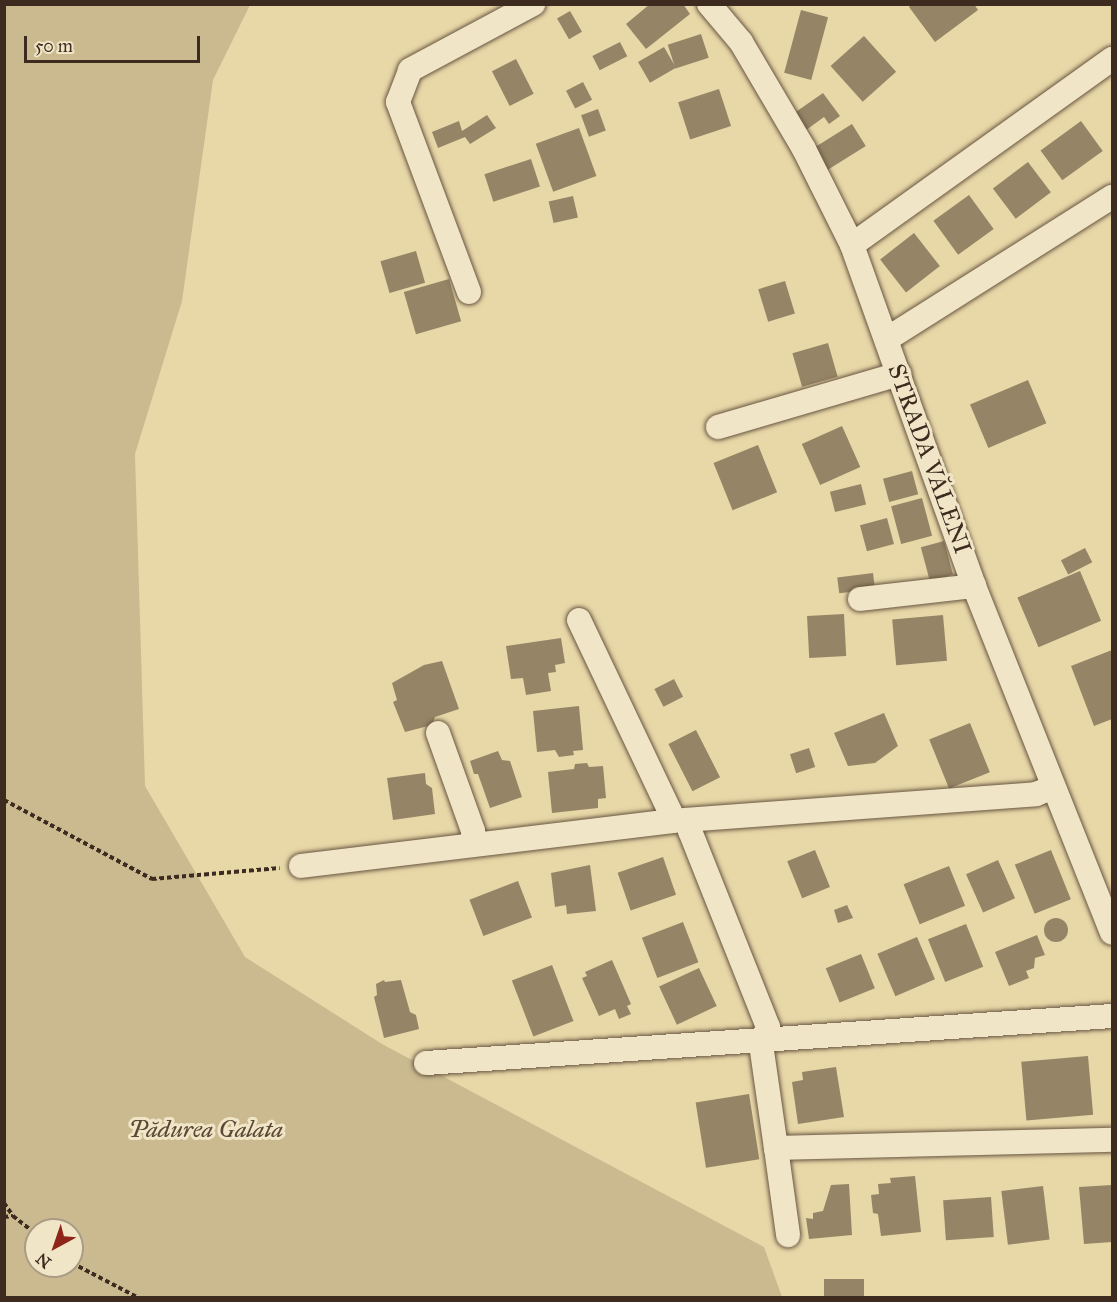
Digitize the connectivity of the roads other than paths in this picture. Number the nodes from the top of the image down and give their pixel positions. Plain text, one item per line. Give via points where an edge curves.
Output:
1 (533, 4) edge
2 (709, 4) edge
3 (1113, 59) edge
4 (1113, 197) edge
5 (852, 244) junction
6 (470, 292) dead end
7 (887, 339) junction
8 (899, 374) junction
9 (718, 427) dead end
10 (974, 586) junction
11 (860, 599) dead end
12 (579, 620) dead end
13 (438, 733) dead end
14 (1053, 787) junction
15 (680, 821) junction
16 (475, 844) junction
17 (301, 866) road end
18 (1113, 933) edge
19 (1113, 1016) edge
20 (764, 1038) junction
21 (426, 1063) dead end
22 (1113, 1140) edge
23 (776, 1148) junction
24 (788, 1235) dead end

1 - 6 street via 411,70 398,102
2 - 5 street, STRADA VĂLENI via 741,42 804,149
3 - 5 street
4 - 7 street
5 - 7 street, STRADA VĂLENI
7 - 8 street, STRADA VĂLENI
8 - 9 street
8 - 10 street, STRADA VĂLENI
10 - 11 street
10 - 14 street, STRADA VĂLENI
12 - 15 street via 670,812
13 - 16 street
14 - 15 street via 1036,794
14 - 18 street, STRADA VĂLENI
15 - 16 street
15 - 20 street via 690,831 768,1027
16 - 17 street
19 - 20 street
20 - 21 street
20 - 23 street via 761,1044
22 - 23 street
23 - 24 street

